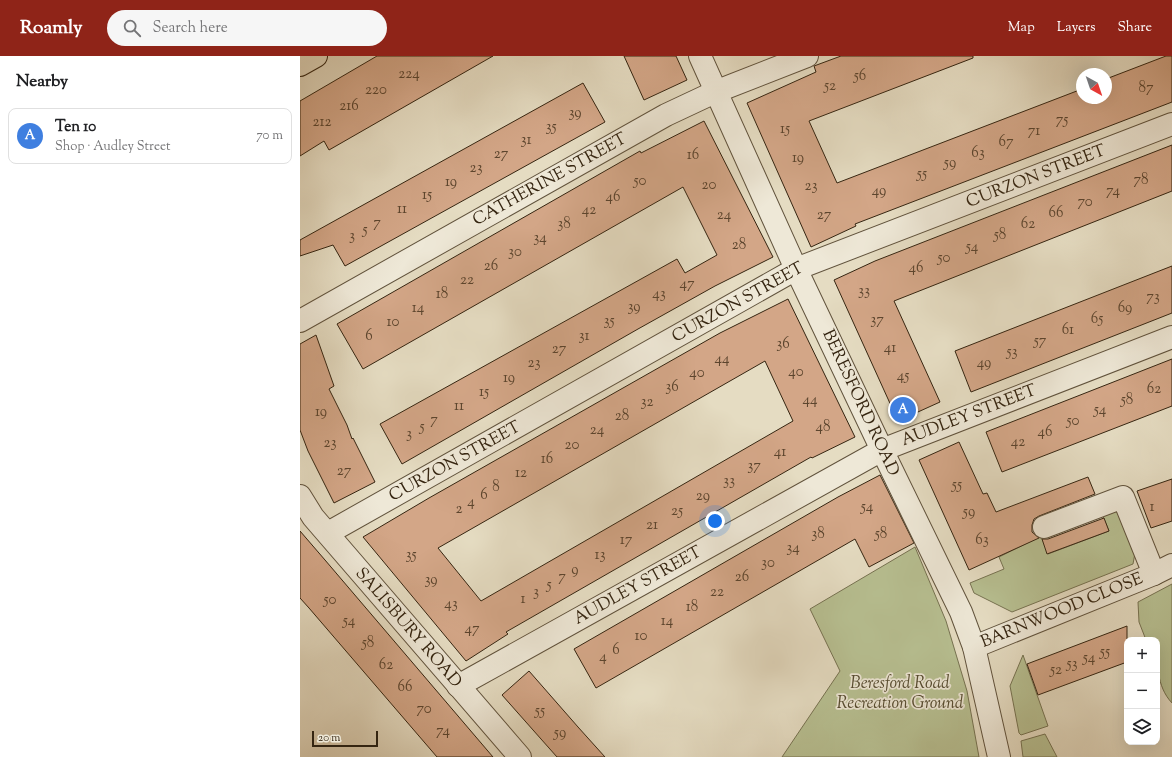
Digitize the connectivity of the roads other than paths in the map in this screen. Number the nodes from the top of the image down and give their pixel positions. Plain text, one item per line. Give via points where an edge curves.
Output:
1 (316, 56) edge
2 (700, 56) edge
3 (807, 56) edge
4 (300, 65) edge
5 (715, 92) junction
6 (1172, 124) edge
7 (796, 269) junction
8 (300, 321) edge
9 (1172, 337) edge
10 (882, 450) junction
11 (300, 496) edge
12 (1044, 527) dead end
13 (328, 534) junction
14 (1163, 569) edge
15 (974, 647) junction
16 (458, 686) junction
17 (520, 757) edge
18 (999, 757) edge

1 - 4 main road
2 - 5 street, BERESFORD ROAD
3 - 5 street, CATHERINE STREET
5 - 7 street, BERESFORD ROAD
5 - 8 street, CATHERINE STREET via 666,115
6 - 7 street, CURZON STREET
7 - 10 street, BERESFORD ROAD
7 - 13 street, CURZON STREET
9 - 10 street, AUDLEY STREET
10 - 15 street, BERESFORD ROAD via 961,612
10 - 16 street, AUDLEY STREET
11 - 13 street, SALISBURY ROAD
12 - 14 street via 1123,497
13 - 16 street, SALISBURY ROAD
14 - 15 street, BARNWOOD CLOSE
15 - 18 street, BERESFORD ROAD
16 - 17 street, SALISBURY ROAD

